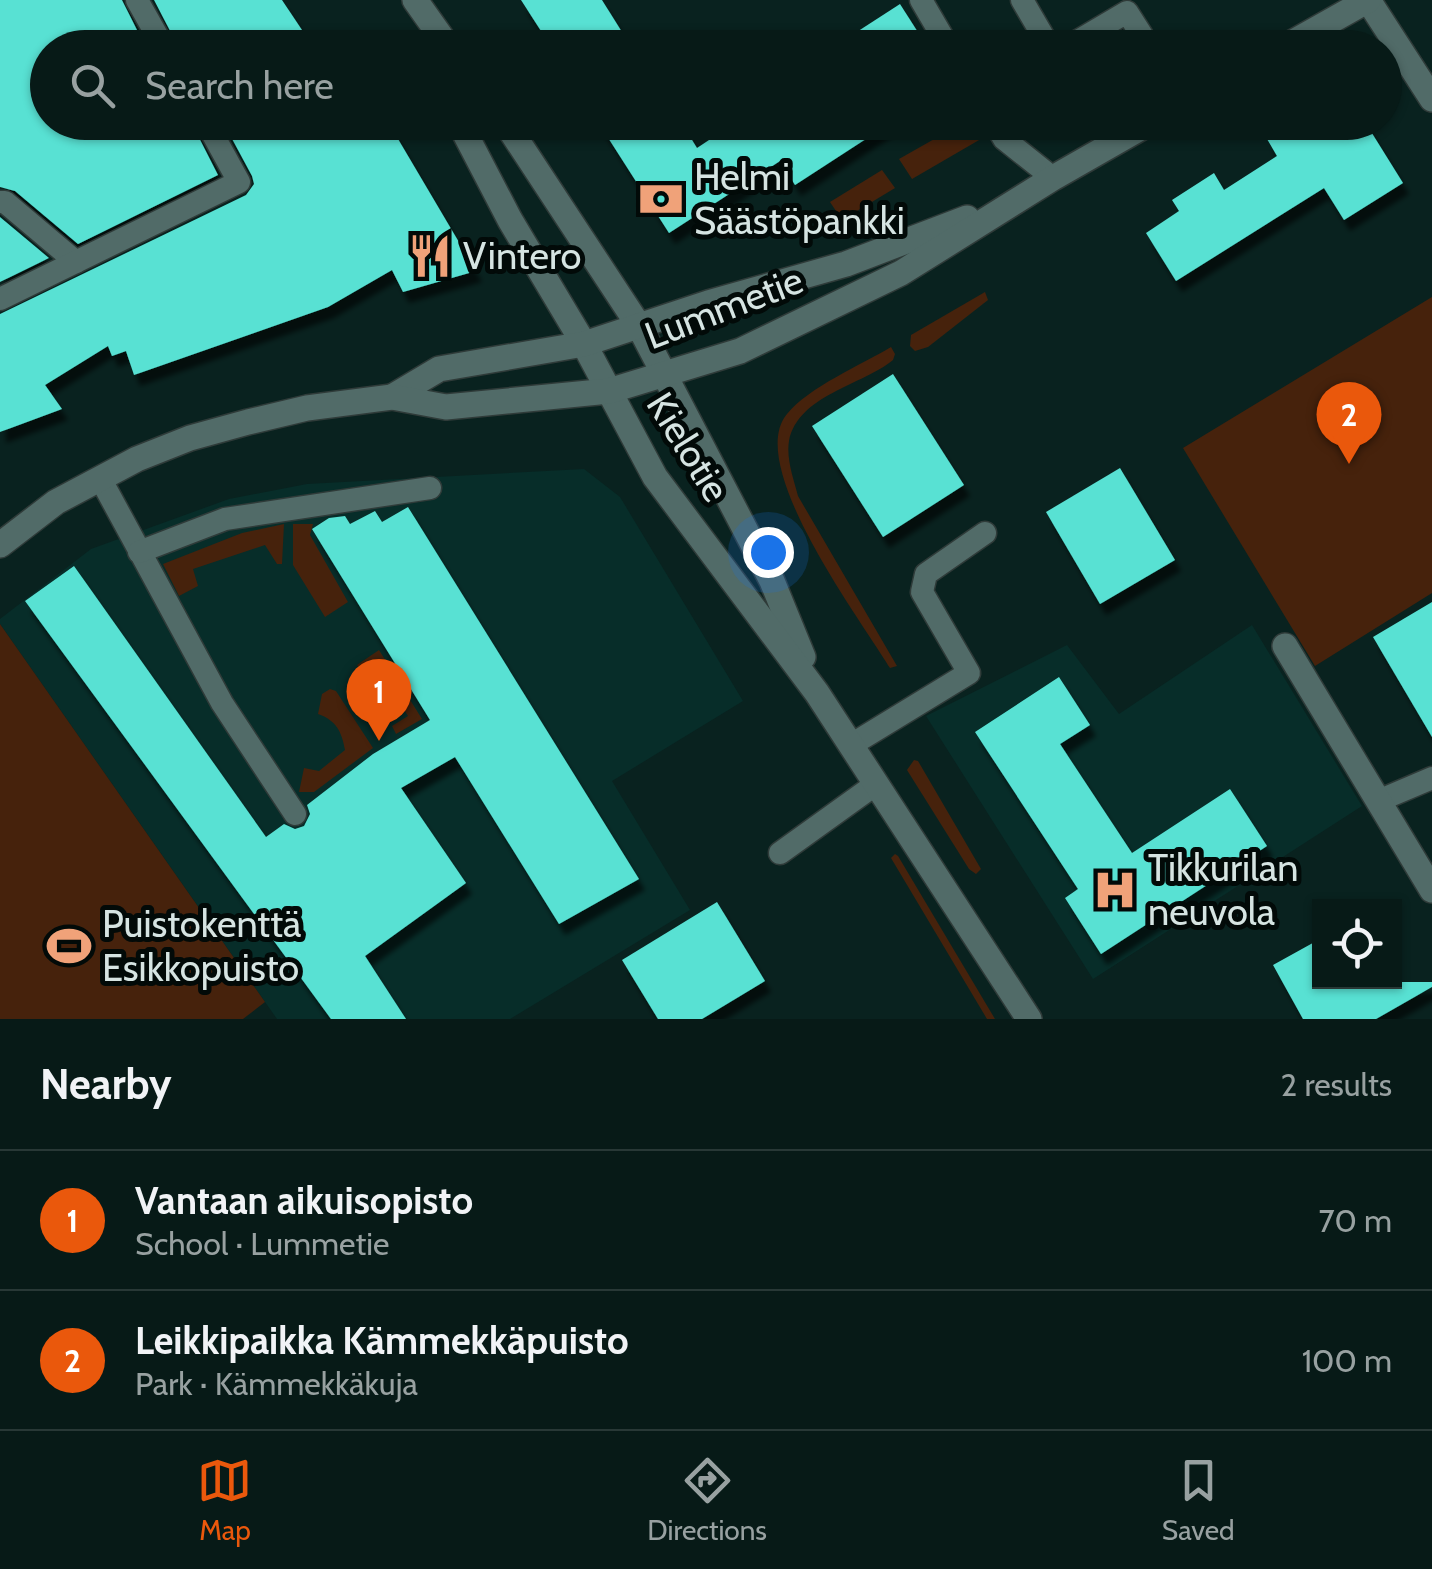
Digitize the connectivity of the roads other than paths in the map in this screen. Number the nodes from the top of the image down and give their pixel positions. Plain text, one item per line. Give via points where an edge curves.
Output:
1 (138, 0) edge
2 (921, 0) edge
3 (1022, 0) edge
4 (1368, 0) edge
5 (419, 6) edge
6 (154, 30) edge
7 (427, 30) edge
8 (436, 30) edge
9 (939, 30) edge
10 (1040, 30) edge
11 (1096, 30) edge
12 (1138, 30) edge
13 (1315, 30) edge
14 (1387, 30) edge
15 (1402, 53) edge
16 (1432, 99) edge
17 (216, 140) edge
18 (468, 140) edge
19 (517, 140) edge
20 (1004, 140) edge
21 (1120, 140) edge
22 (1053, 178) junction
23 (0, 202) edge
24 (76, 262) junction
25 (0, 300) edge
26 (639, 326) junction
27 (584, 344) junction
28 (664, 374) junction
29 (608, 391) junction
30 (392, 397) junction
31 (100, 478) junction
32 (430, 488) dead end
33 (985, 533) dead end
34 (0, 545) edge
35 (139, 552) junction
36 (1286, 646) dead end
37 (817, 693) junction
38 (851, 745) junction
39 (1432, 778) edge
40 (876, 784) junction
41 (1378, 802) junction
42 (295, 814) dead end
43 (780, 854) dead end
44 (1432, 890) edge
45 (1029, 1019) edge

1 - 6 lane
2 - 9 lane
3 - 10 lane
4 - 13 street
4 - 14 street
5 - 7 street
5 - 8 street
11 - 12 lane via 1127,12
15 - 16 street
17 - 24 lane via 239,182
18 - 27 street, Kielotie
19 - 26 street, Kielotie
20 - 22 lane
21 - 22 street, Lummetie
22 - 26 street, Lummetie via 846,264
22 - 28 street, Lummetie via 901,273 740,350
23 - 24 lane
24 - 25 lane
26 - 27 street, Lummetie
26 - 28 street, Kielotie
27 - 29 street, Kielotie
27 - 30 street, Lummetie via 439,370
28 - 29 street, Lummetie
28 - 37 street, Kielotie via 772,580
29 - 30 street, Lummetie via 446,407
29 - 37 street, Kielotie via 655,476
30 - 31 street, Lummetie via 229,427
31 - 34 street, Lummetie
31 - 35 lane
32 - 35 lane via 225,519
33 - 38 lane via 926,574 922,592 969,673
35 - 42 lane via 222,703
36 - 41 street
37 - 38 street, Kielotie
38 - 40 street, Kielotie
39 - 41 lane
40 - 43 lane
40 - 45 street, Kielotie
41 - 44 street

